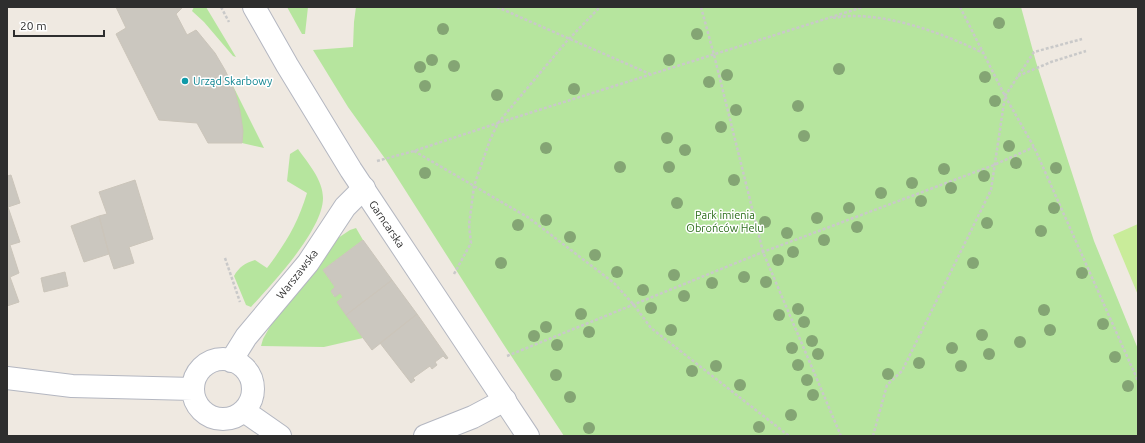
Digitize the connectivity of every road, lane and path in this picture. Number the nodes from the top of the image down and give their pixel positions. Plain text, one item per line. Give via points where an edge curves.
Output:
1 (254, 7) edge
2 (497, 7) edge
3 (600, 7) edge
4 (701, 7) edge
5 (863, 7) edge
6 (960, 7) edge
7 (818, 21) junction
8 (569, 38) junction
9 (1082, 39) dead end
10 (1086, 51) dead end
11 (984, 53) junction
12 (714, 55) junction
13 (651, 74) junction
14 (1018, 76) junction
15 (1005, 96) junction
16 (498, 123) junction
17 (1034, 147) junction
18 (414, 151) junction
19 (376, 161) dead end
20 (994, 165) junction
21 (474, 186) junction
22 (364, 188) junction
23 (763, 252) junction
24 (224, 258) dead end
25 (453, 276) dead end
26 (634, 305) junction
27 (245, 307) dead end
28 (506, 356) dead end
29 (231, 361) junction
30 (7, 378) edge
31 (1138, 381) edge
32 (193, 389) junction
33 (505, 400) junction
34 (244, 411) junction
35 (280, 436) edge
36 (424, 436) edge
37 (528, 436) edge
38 (789, 436) edge
39 (841, 436) edge
40 (873, 436) edge

1 - 22 street, Garncarska
2 - 8 path
3 - 8 path
4 - 12 path
5 - 7 path
6 - 11 path
7 - 11 path via 846,16 887,19 931,30
7 - 12 path
8 - 13 path
8 - 16 path
9 - 14 path via 1034,52
10 - 14 path
11 - 15 path
12 - 13 path
12 - 23 path
13 - 16 path
14 - 15 path
15 - 17 path
15 - 20 path
16 - 18 path
16 - 21 path
17 - 20 path
17 - 31 path
18 - 19 path
18 - 21 path
20 - 23 path
20 - 40 path via 991,190 902,371 887,385
21 - 25 path via 471,243
21 - 26 path via 529,218 614,283
22 - 29 street, Warszawska via 345,206 308,263 246,337
22 - 33 street, Garncarska
23 - 26 path
23 - 39 path
24 - 27 path via 240,301
26 - 28 path
26 - 38 path via 652,328
29 - 32 street via 216,360 202,368
29 - 34 street via 244,369 252,382 252,398
30 - 32 street via 72,386
32 - 34 street via 196,404 207,415 230,419
33 - 36 street via 473,417
33 - 37 street, Garncarska
34 - 35 street

